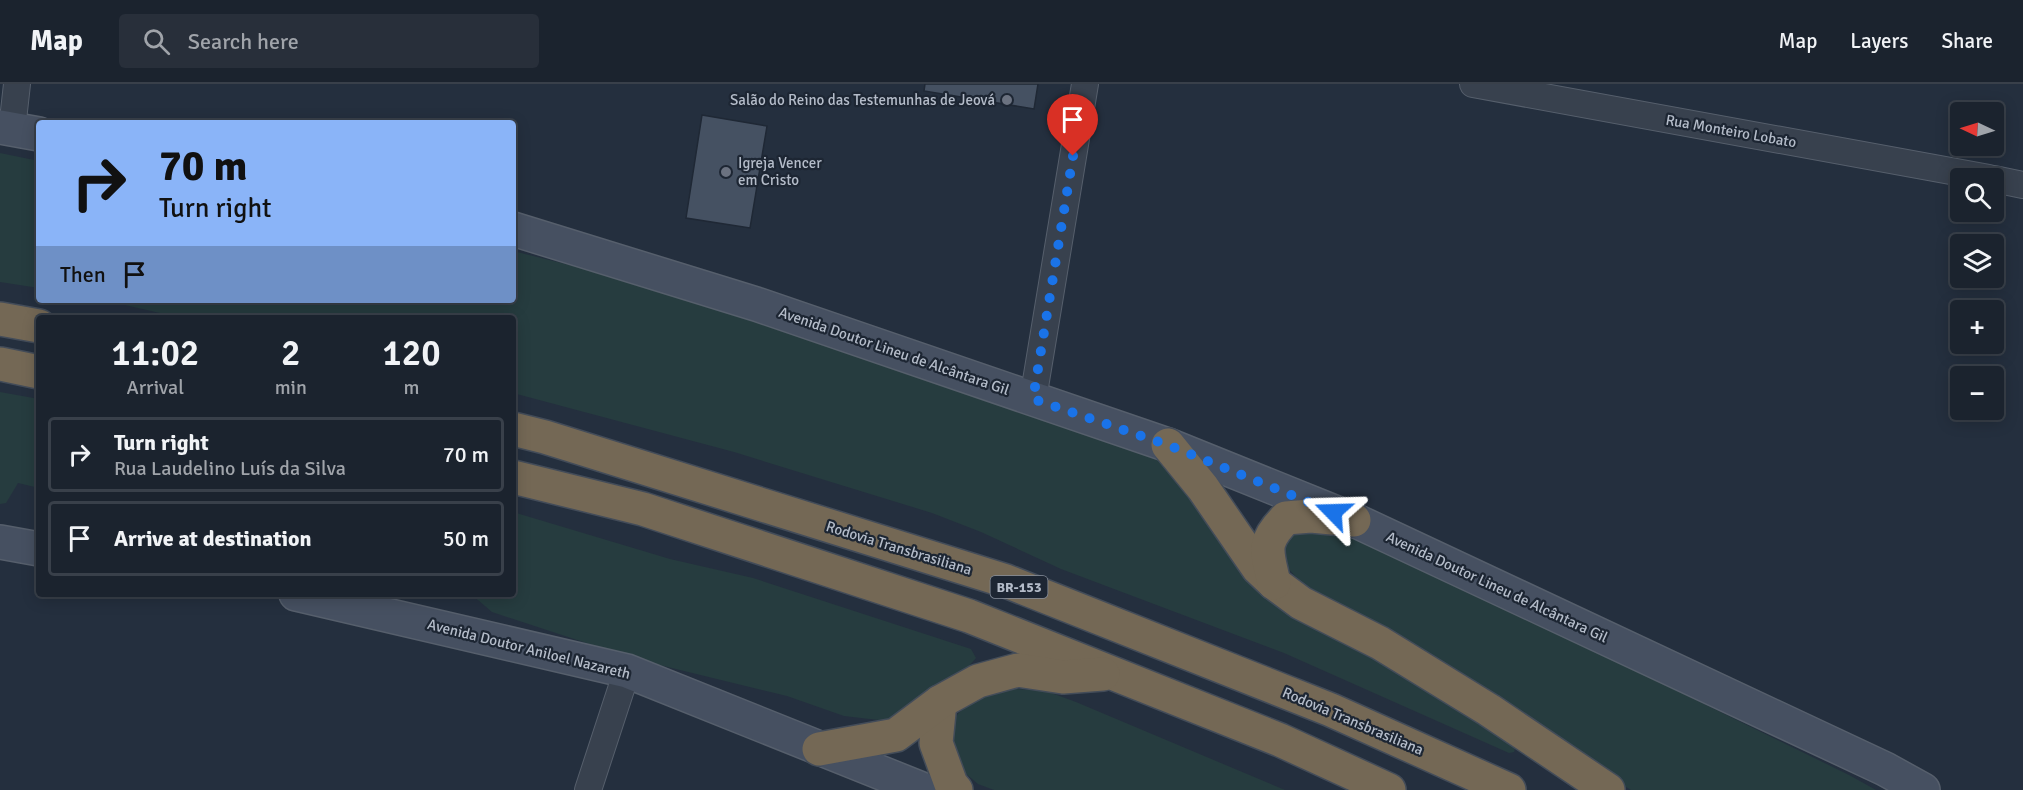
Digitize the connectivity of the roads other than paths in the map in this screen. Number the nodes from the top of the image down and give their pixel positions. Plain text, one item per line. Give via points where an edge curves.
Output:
1 (17, 84) edge
2 (1085, 84) edge
3 (1473, 84) edge
4 (17, 130) edge
5 (1950, 171) edge
6 (2004, 181) edge
7 (2023, 185) edge
8 (516, 230) edge
9 (0, 319) edge
10 (36, 325) edge
11 (0, 364) edge
12 (36, 371) edge
13 (1033, 399) junction
14 (516, 430) edge
15 (1168, 445) junction
16 (516, 478) edge
17 (1354, 520) junction
18 (0, 542) edge
19 (36, 548) edge
20 (1274, 583) junction
21 (310, 597) edge
22 (627, 671) junction
23 (1113, 673) junction
24 (940, 702) junction
25 (819, 749) junction
26 (588, 790) edge
27 (924, 790) edge
28 (956, 790) edge
29 (1389, 790) edge
30 (1509, 790) edge
31 (1608, 790) edge
32 (1923, 790) edge

1 - 4 street
2 - 13 street
3 - 5 street, Rua Monteiro Lobato
6 - 7 street
8 - 13 main road, Avenida Doutor Lineu de Alcântara Gil via 756,304
9 - 10 highway
11 - 12 highway
13 - 15 main road, Avenida Doutor Lineu de Alcântara Gil
14 - 30 highway, Rodovia Transbrasiliana / BR-153 via 1006,581 1331,710
15 - 17 main road, Avenida Doutor Lineu de Alcântara Gil
15 - 20 highway via 1258,568
16 - 23 highway via 643,509 969,616
17 - 20 highway via 1286,518 1274,530 1267,547
17 - 32 main road, Avenida Doutor Lineu de Alcântara Gil
18 - 19 main road
20 - 31 highway via 1301,603 1380,643 1489,710
21 - 22 main road, Avenida Doutor Aniloel Nazareth
22 - 25 main road, Avenida Doutor Aniloel Nazareth
22 - 26 street
23 - 24 highway via 1063,677 1018,670 978,681
23 - 29 highway via 1280,740
24 - 25 highway via 896,735
24 - 28 highway via 936,743
25 - 27 main road, Avenida Doutor Aniloel Nazareth

